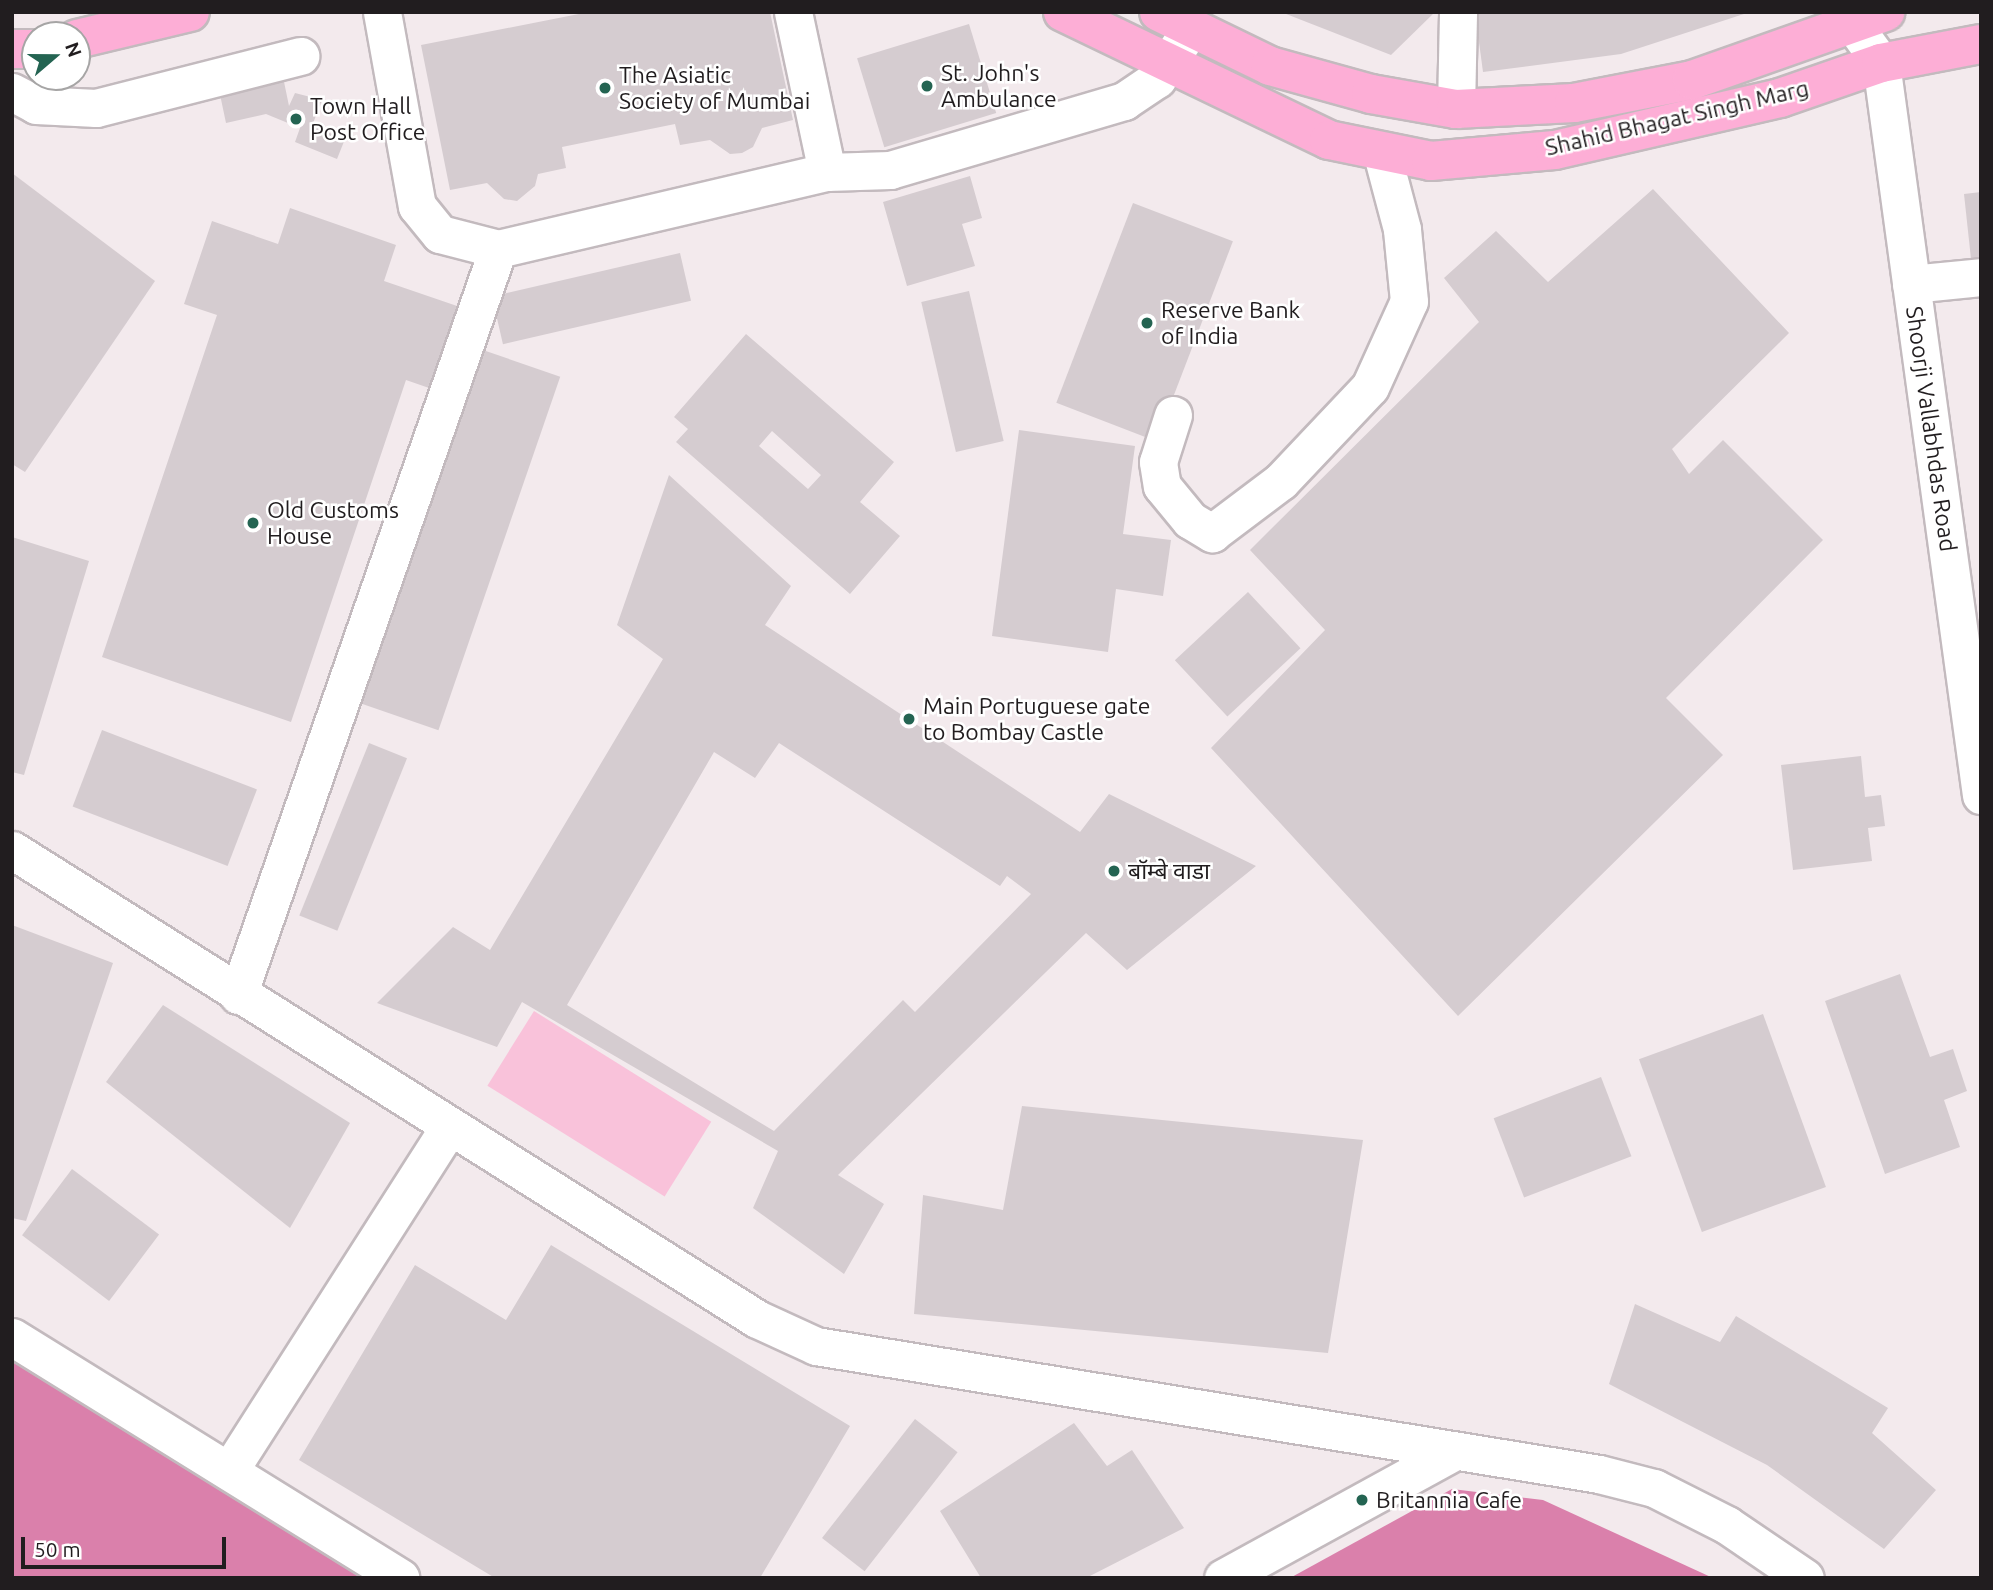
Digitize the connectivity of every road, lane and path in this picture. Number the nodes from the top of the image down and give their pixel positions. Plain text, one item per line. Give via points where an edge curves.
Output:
1 (190, 12) edge
2 (382, 12) edge
3 (793, 12) edge
4 (1063, 12) edge
5 (1458, 12) edge
6 (1862, 17) edge
7 (1175, 20) edge
8 (91, 36) edge
9 (1981, 44) edge
10 (300, 56) dead end
11 (1171, 64) junction
12 (1881, 64) junction
13 (12, 92) edge
14 (1456, 108) junction
15 (1382, 154) junction
16 (827, 172) junction
17 (498, 249) junction
18 (1981, 277) edge
19 (1911, 284) junction
20 (1173, 415) dead end
21 (1981, 795) edge
22 (12, 850) edge
23 (238, 995) junction
24 (449, 1127) junction
25 (12, 1337) edge
26 (1455, 1451) junction
27 (229, 1471) junction
28 (400, 1578) edge
29 (1223, 1578) edge
30 (1805, 1578) edge

1 - 8 main road
2 - 17 street via 417,206 440,234
3 - 16 street
4 - 11 main road, Shahid Bhagat Singh Marg
5 - 14 street
6 - 12 street
6 - 14 main road, Shahid Bhagat Singh Marg via 1692,80 1574,103
7 - 11 street
7 - 14 main road, Shahid Bhagat Singh Marg via 1270,66 1371,94
9 - 12 main road, Shahid Bhagat Singh Marg
10 - 13 street via 96,108 36,105
11 - 15 main road, Shahid Bhagat Singh Marg via 1329,140
11 - 16 street via 1124,101 890,170
12 - 15 main road, Shahid Bhagat Singh Marg via 1780,98 1555,150 1431,161
12 - 19 street, Shoorji Vallabhdas Road
15 - 20 street via 1402,229 1409,301 1370,387 1281,481 1212,533 1190,520 1162,486 1158,462
16 - 17 street
17 - 23 street
18 - 19 street
19 - 21 street, Shoorji Vallabhdas Road
22 - 23 street
23 - 24 street
24 - 26 street via 757,1319 816,1346
24 - 27 street
25 - 27 street
26 - 29 street
26 - 30 street via 1654,1488 1727,1525
27 - 28 street

